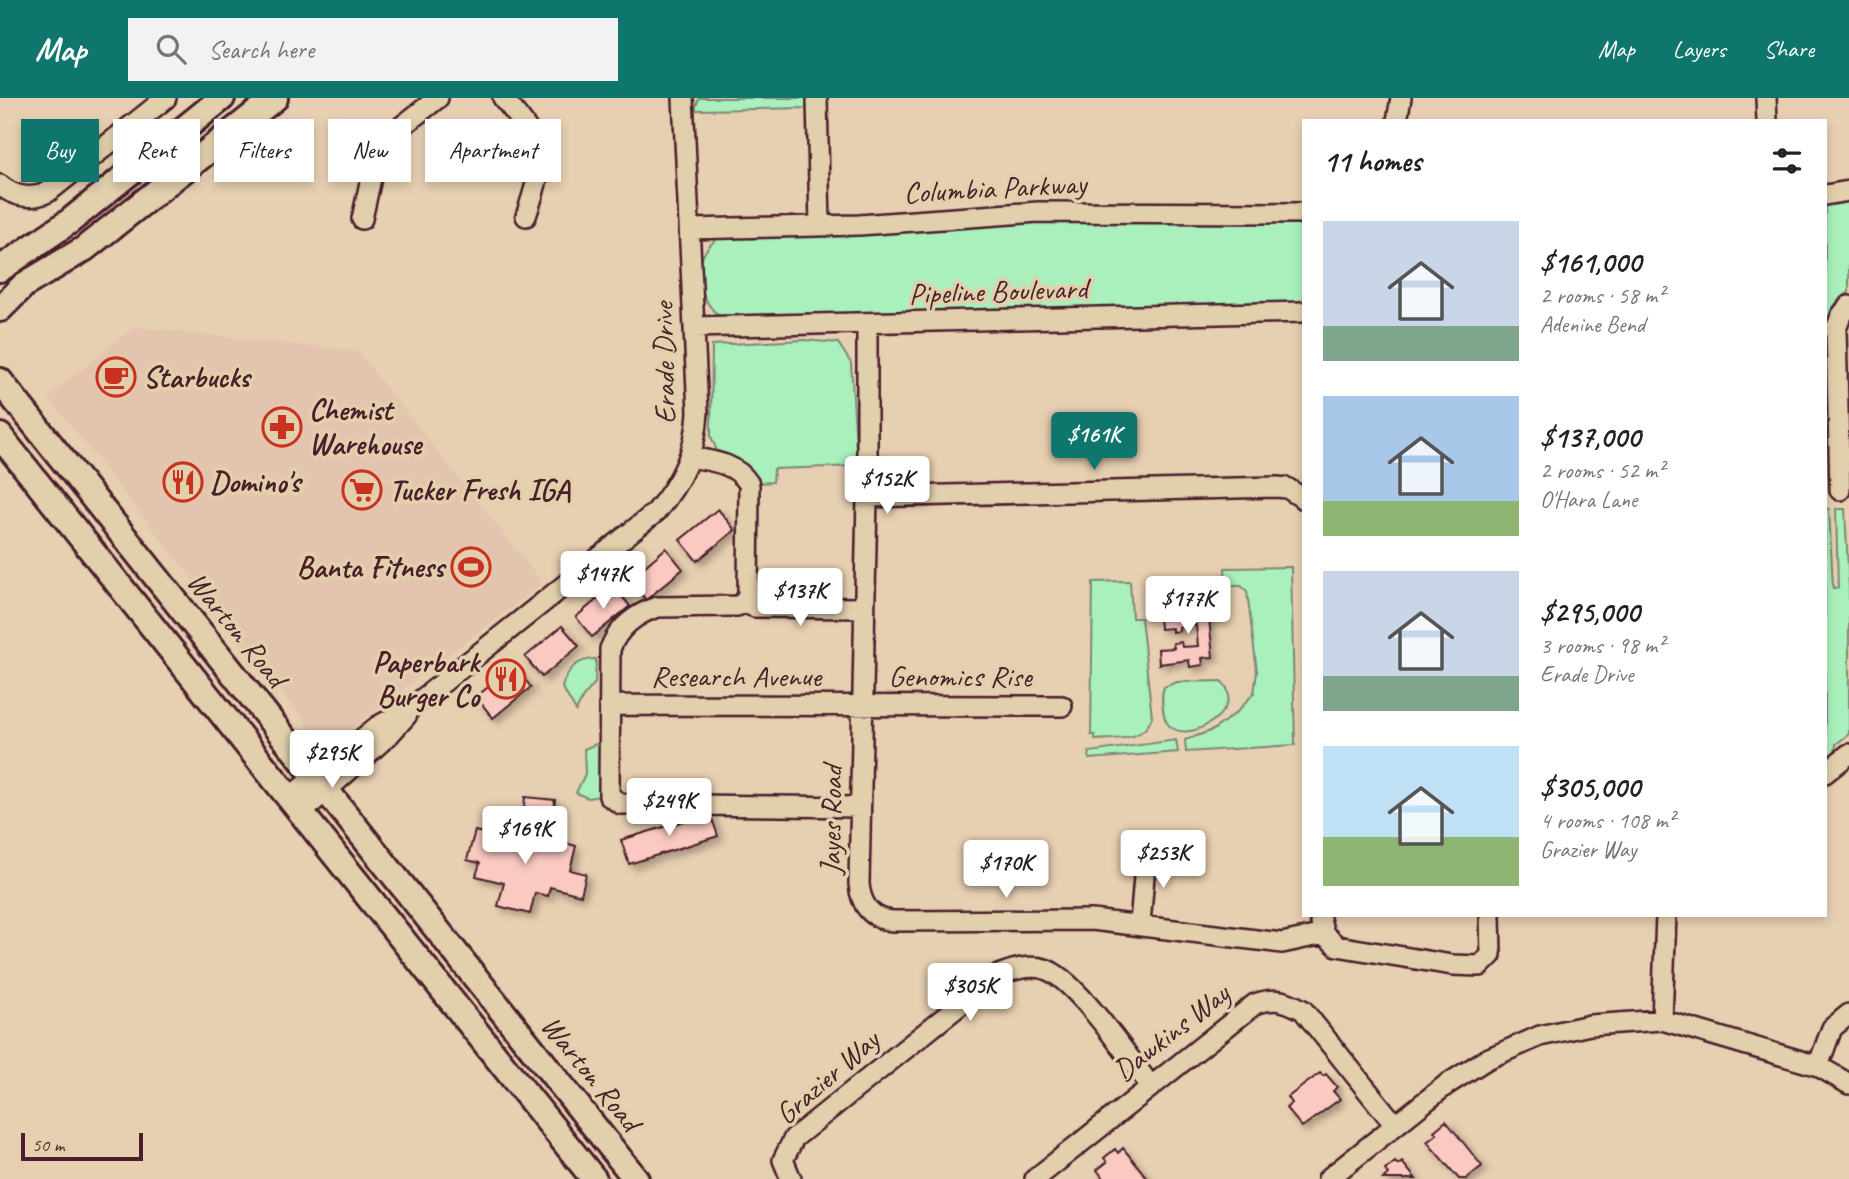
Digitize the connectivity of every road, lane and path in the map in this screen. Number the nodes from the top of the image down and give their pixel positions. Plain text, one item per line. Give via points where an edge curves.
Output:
1 (166, 98) edge
2 (222, 98) edge
3 (275, 98) edge
4 (438, 98) edge
5 (503, 98) edge
6 (683, 98) edge
7 (817, 98) edge
8 (1401, 98) edge
9 (1766, 98) edge
10 (1397, 119) edge
11 (1767, 119) edge
12 (1849, 178) edge
13 (1827, 181) edge
14 (0, 185) edge
15 (1849, 191) edge
16 (1827, 195) edge
17 (1302, 213) edge
18 (526, 216) dead end
19 (362, 219) dead end
20 (820, 226) junction
21 (690, 229) junction
22 (0, 269) edge
23 (1849, 306) edge
24 (0, 309) edge
25 (1302, 312) edge
26 (867, 324) junction
27 (694, 327) junction
28 (1831, 370) edge
29 (0, 381) edge
30 (0, 436) edge
31 (690, 457) junction
32 (1838, 490) edge
33 (867, 497) junction
34 (1302, 498) edge
35 (744, 603) junction
36 (864, 608) junction
37 (609, 705) junction
38 (863, 706) junction
39 (1062, 706) dead end
40 (1849, 754) edge
41 (1827, 771) edge
42 (322, 783) junction
43 (296, 805) junction
44 (860, 807) junction
45 (1146, 853) dead end
46 (1490, 917) edge
47 (1666, 917) edge
48 (1140, 924) junction
49 (1321, 924) edge
50 (1849, 1014) edge
51 (1662, 1020) junction
52 (1818, 1066) junction
53 (1849, 1084) edge
54 (1151, 1086) junction
55 (1395, 1125) junction
56 (594, 1179) edge
57 (636, 1179) edge
58 (790, 1179) edge
59 (1035, 1179) edge
60 (1328, 1179) edge

1 - 14 street via 48,192 34,197 17,195
2 - 22 main road via 70,221
3 - 24 main road via 84,249 24,285
4 - 19 street via 383,141
5 - 18 street via 533,134 541,160
6 - 21 street, Erade Drive
7 - 20 street
8 - 10 street
9 - 11 street
12 - 13 street
15 - 16 street
17 - 20 street, Columbia Parkway via 1038,212
20 - 21 street, Columbia Parkway
21 - 27 street, Erade Drive
23 - 28 street via 1837,324
25 - 26 street, Pipeline Boulevard
26 - 27 street, Pipeline Boulevard
26 - 33 street, Genomics Rise
27 - 31 street, Erade Drive via 698,412
28 - 32 street
29 - 42 main road, Warton Road
30 - 43 main road, Warton Road
31 - 35 street via 727,465 750,484 748,594
31 - 42 street, Erade Drive via 656,512 411,708 378,726
33 - 34 street via 1277,487
33 - 36 street, Genomics Rise
35 - 36 street via 755,607
35 - 37 street via 657,607 625,625 610,649
36 - 38 street, Genomics Rise
37 - 38 street, Research Avenue
37 - 44 street via 607,791 616,802
38 - 39 street, Genomics Rise
38 - 44 street, Jayes Road
40 - 41 street
42 - 43 street, Erade Drive
42 - 57 main road, Warton Road
43 - 56 main road, Warton Road
44 - 48 street, Jayes Road via 860,896 870,913 885,920
45 - 48 street
46 - 49 street via 1491,955 1480,966 1353,951 1337,946
47 - 51 street
48 - 49 street, Jayes Road via 1282,943
50 - 52 street via 1832,1028
51 - 52 street
51 - 55 street via 1590,1025 1540,1036 1487,1059
52 - 53 street
54 - 55 street, Dawkins Way via 1255,1004 1271,998 1303,1010
54 - 58 street, Grazier Way via 1064,978 1042,968 1018,968 996,976 794,1138 783,1160
54 - 59 street, Dawkins Way
55 - 60 street

